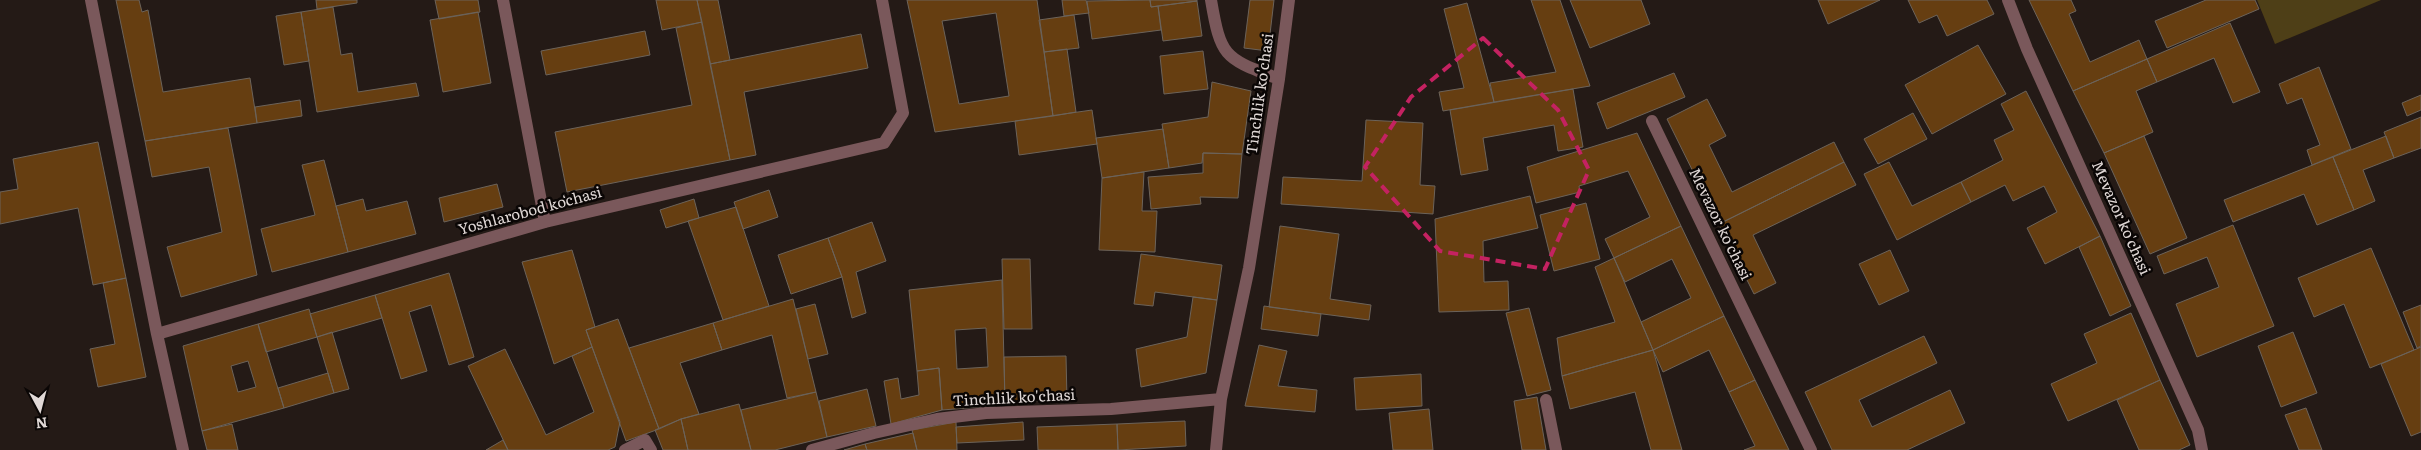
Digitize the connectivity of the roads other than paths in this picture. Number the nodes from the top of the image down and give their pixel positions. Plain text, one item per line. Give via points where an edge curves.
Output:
1 (91, 0) edge
2 (503, 0) edge
3 (882, 0) edge
4 (1211, 0) edge
5 (1289, 0) edge
6 (2008, 0) edge
7 (1279, 79) junction
8 (1652, 121) dead end
9 (544, 222) junction
10 (157, 334) junction
11 (1221, 399) junction
12 (1546, 400) dead end
13 (183, 450) edge
14 (625, 450) edge
15 (651, 450) edge
16 (812, 450) edge
17 (1216, 450) edge
18 (1556, 450) edge
19 (1811, 450) edge
20 (2202, 450) edge

1 - 10 street
2 - 9 street
3 - 9 street, Yoshlarobod koʻchasi via 903,114 884,143
4 - 7 street via 1221,45 1236,62
5 - 7 street, Tinchlik ko'chasi
6 - 20 street, Mevazor ko'chasi via 2198,430
7 - 11 street, Tinchlik ko'chasi via 1249,268
8 - 19 street, Mevazor ko'chasi
9 - 10 street, Yoshlarobod koʻchasi
10 - 13 street
11 - 16 street, Tinchlik ko'chasi via 1111,409 986,412 874,432
11 - 17 street, Tinchlik ko'chasi
12 - 18 street
14 - 15 street via 645,440

